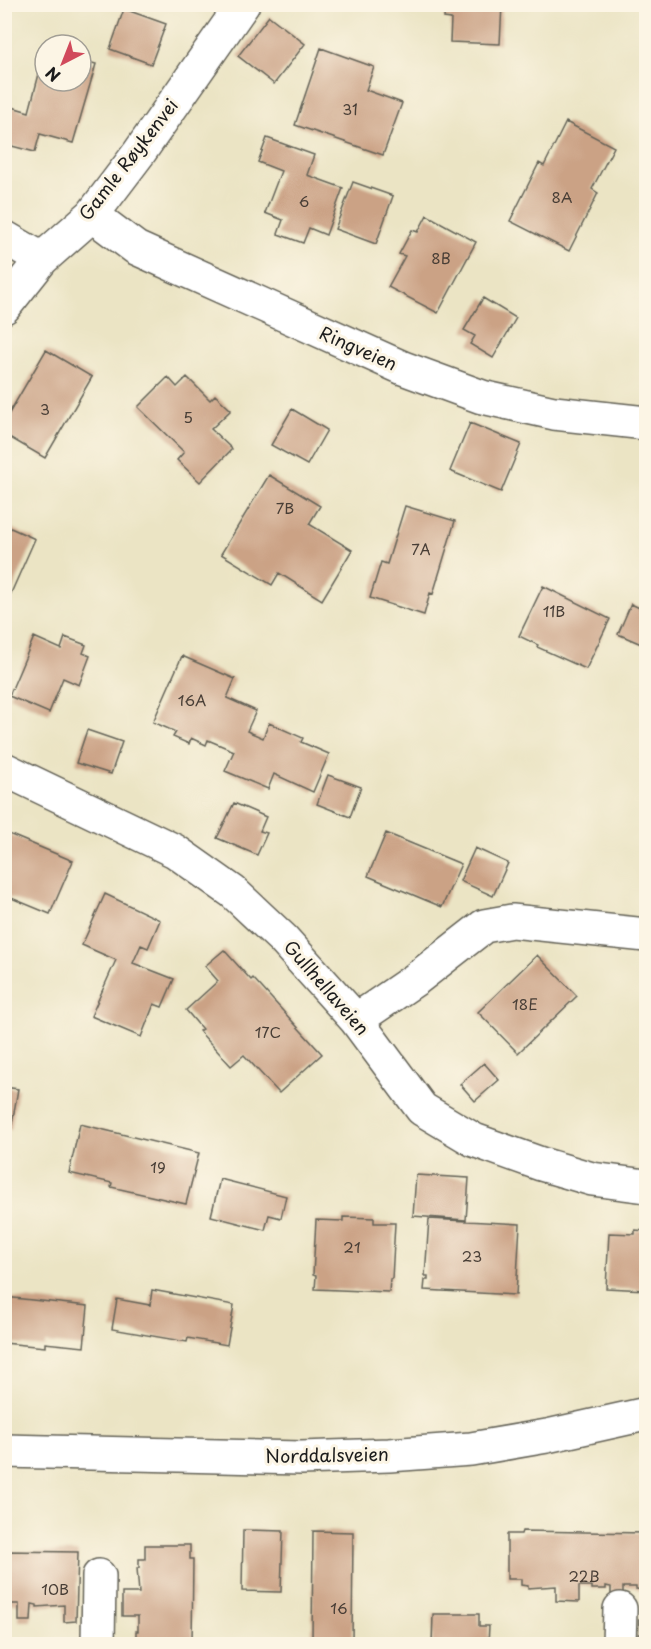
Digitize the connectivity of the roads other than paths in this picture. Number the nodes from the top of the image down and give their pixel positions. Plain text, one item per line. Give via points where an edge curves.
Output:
1 (243, 4) edge
2 (92, 214) junction
3 (4, 237) edge
4 (42, 259) junction
5 (4, 306) edge
6 (646, 423) edge
7 (4, 769) edge
8 (646, 934) edge
9 (356, 1020) junction
10 (646, 1186) edge
11 (646, 1413) edge
12 (4, 1451) edge
13 (99, 1576) dead end
14 (620, 1609) dead end
15 (98, 1644) edge
16 (619, 1644) edge

1 - 2 street, Gamle Røykenvei
2 - 4 street, Gamle Røykenvei
2 - 6 street, Ringveien via 136,248 413,372 482,397 554,413
3 - 4 street
4 - 5 street, Gamle Røykenvei
7 - 9 street, Gullhellaveien via 175,851 233,892 283,939
8 - 9 street via 512,921 484,926
9 - 10 street, Gullhellaveien via 422,1108 474,1140 592,1179
11 - 12 street, Norddalsveien via 471,1449 389,1455 301,1458
13 - 15 street
14 - 16 street

